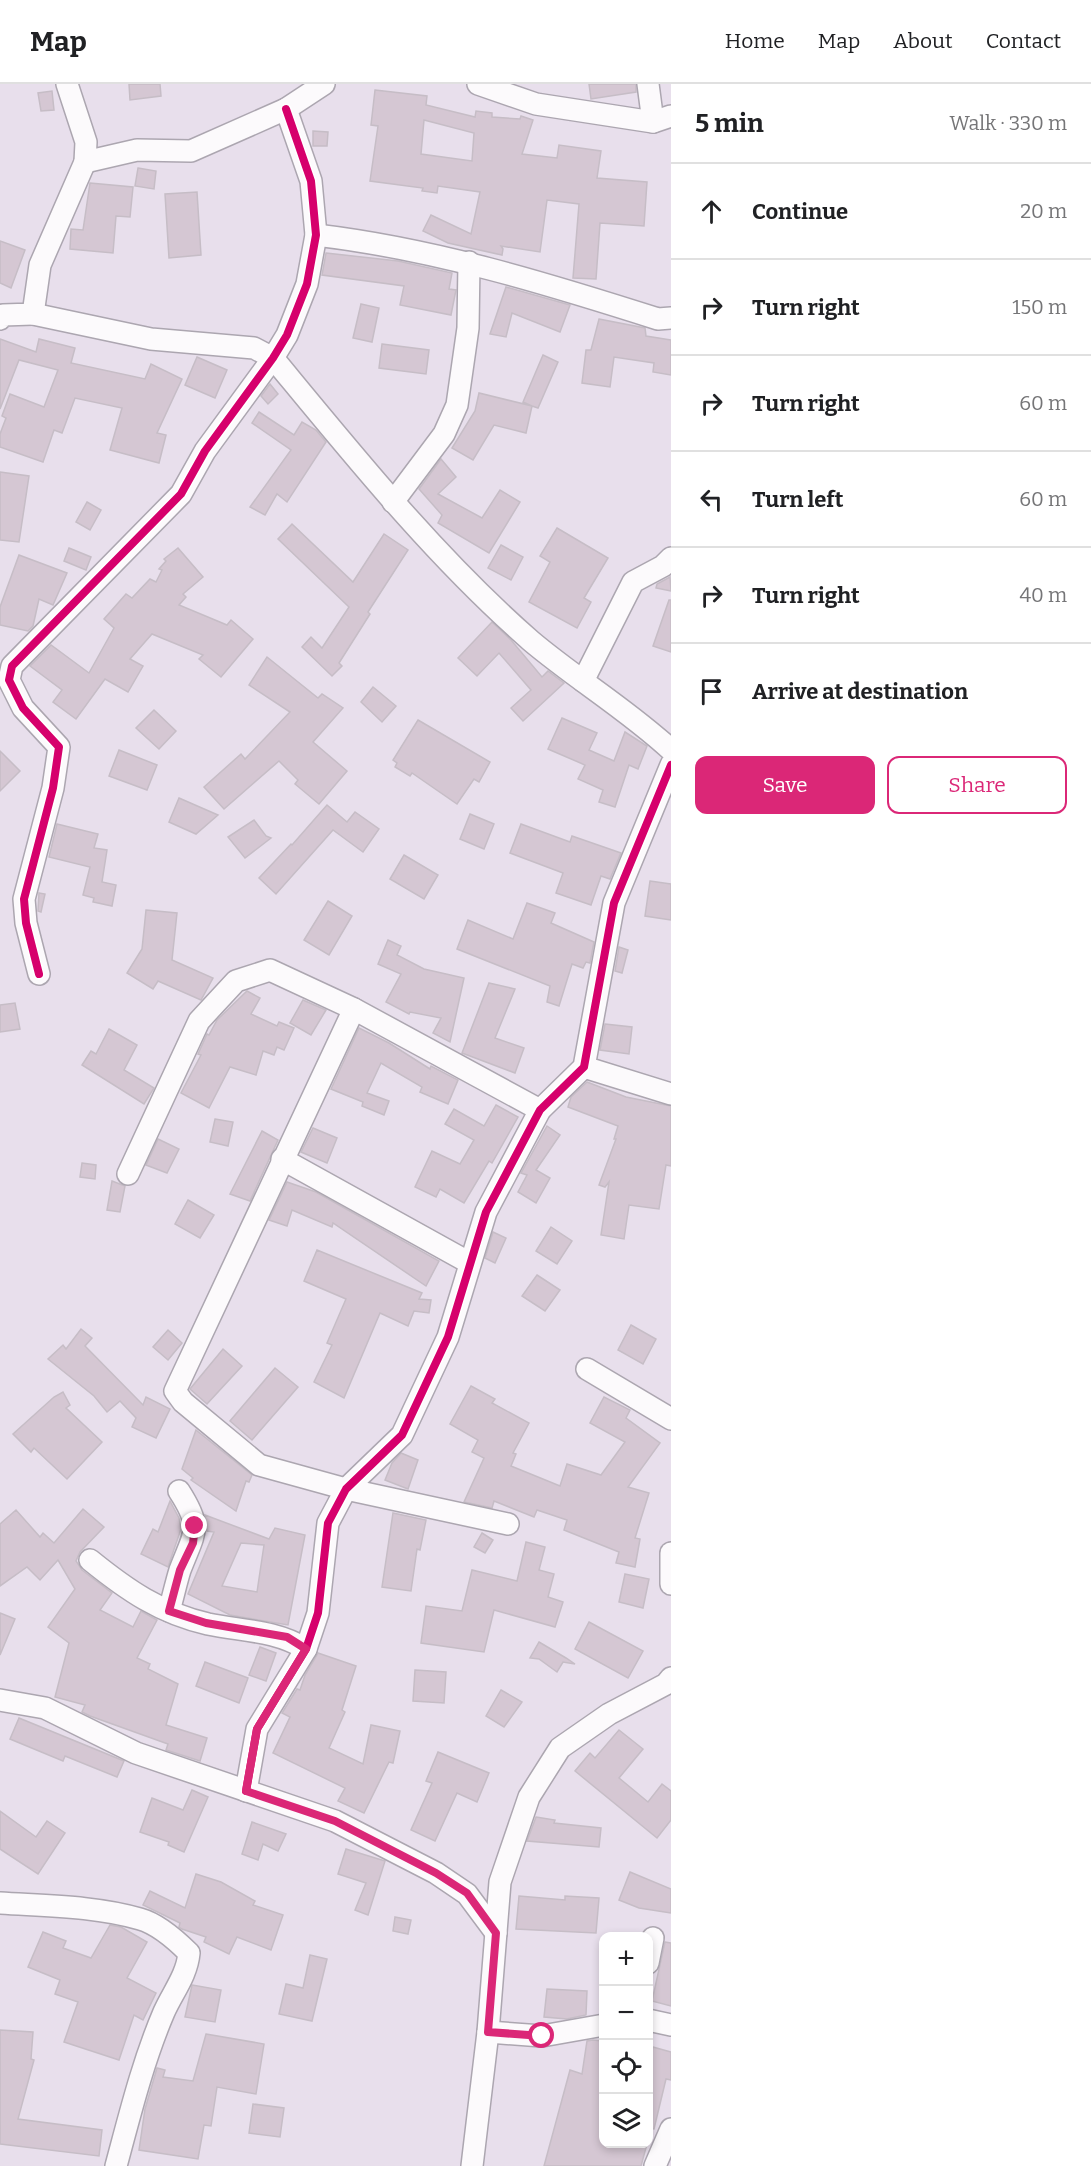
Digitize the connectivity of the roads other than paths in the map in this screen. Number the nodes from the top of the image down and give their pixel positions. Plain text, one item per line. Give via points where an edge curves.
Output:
1 (67, 84) edge
2 (324, 84) edge
3 (478, 84) edge
4 (648, 84) edge
5 (286, 109) junction
6 (662, 119) edge
7 (85, 162) junction
8 (316, 235) junction
9 (469, 262) junction
10 (33, 314) junction
11 (1, 316) edge
12 (671, 318) edge
13 (273, 358) junction
14 (393, 502) junction
15 (671, 558) edge
16 (583, 681) junction
17 (671, 750) edge
18 (671, 765) edge
19 (39, 974) dead end
20 (354, 1009) junction
21 (584, 1067) junction
22 (671, 1094) edge
23 (540, 1110) junction
24 (282, 1159) junction
25 (128, 1174) dead end
26 (468, 1262) junction
27 (587, 1369) dead end
28 (671, 1419) edge
29 (346, 1489) junction
30 (179, 1491) dead end
31 (508, 1524) dead end
32 (671, 1553) edge
33 (90, 1560) dead end
34 (671, 1584) edge
35 (169, 1611) junction
36 (306, 1649) junction
37 (671, 1678) edge
38 (0, 1700) edge
39 (246, 1791) junction
40 (0, 1903) edge
41 (496, 1933) junction
42 (653, 2021) edge
43 (671, 2025) edge
44 (599, 2026) edge
45 (488, 2032) junction
46 (671, 2129) edge
47 (117, 2166) edge
48 (472, 2166) edge
49 (655, 2166) edge

1 - 7 street via 86,142
2 - 5 street
3 - 6 street via 536,104
4 - 6 street
5 - 7 street via 191,151 137,150
5 - 8 street via 311,181
7 - 10 street via 40,265
8 - 9 street
8 - 13 street via 307,284 287,335
9 - 12 street via 658,319
9 - 14 street via 468,328 457,405 444,434
10 - 11 street
10 - 13 street via 151,339 254,348
13 - 14 street
13 - 19 street via 206,451 182,494 12,666 9,680 23,708 59,747 53,788 24,899
14 - 16 street via 531,640
15 - 16 street via 633,582
16 - 17 street
18 - 21 street via 614,903
20 - 23 street
20 - 24 street
20 - 25 street via 270,970 236,981 199,1022
21 - 22 street
21 - 23 street
23 - 26 street via 486,1212
24 - 26 street
24 - 29 street via 175,1391 259,1465
26 - 29 street via 447,1337 402,1435
27 - 28 street
29 - 31 street
29 - 36 street via 328,1523 318,1613
30 - 35 street via 193,1513 195,1526 193,1543 180,1570
32 - 34 street
33 - 35 street via 133,1594
35 - 36 street via 206,1623 287,1637
36 - 39 street via 257,1729
37 - 41 street via 560,1748 528,1797 500,1882
38 - 39 street via 45,1708 136,1753
39 - 41 street via 335,1821 436,1873 467,1893
40 - 47 street via 83,1909 141,1919 176,1940 189,1953 188,1965 164,2012 135,2097
41 - 45 street
42 - 43 street
44 - 45 street via 542,2036
45 - 48 street
46 - 49 street

